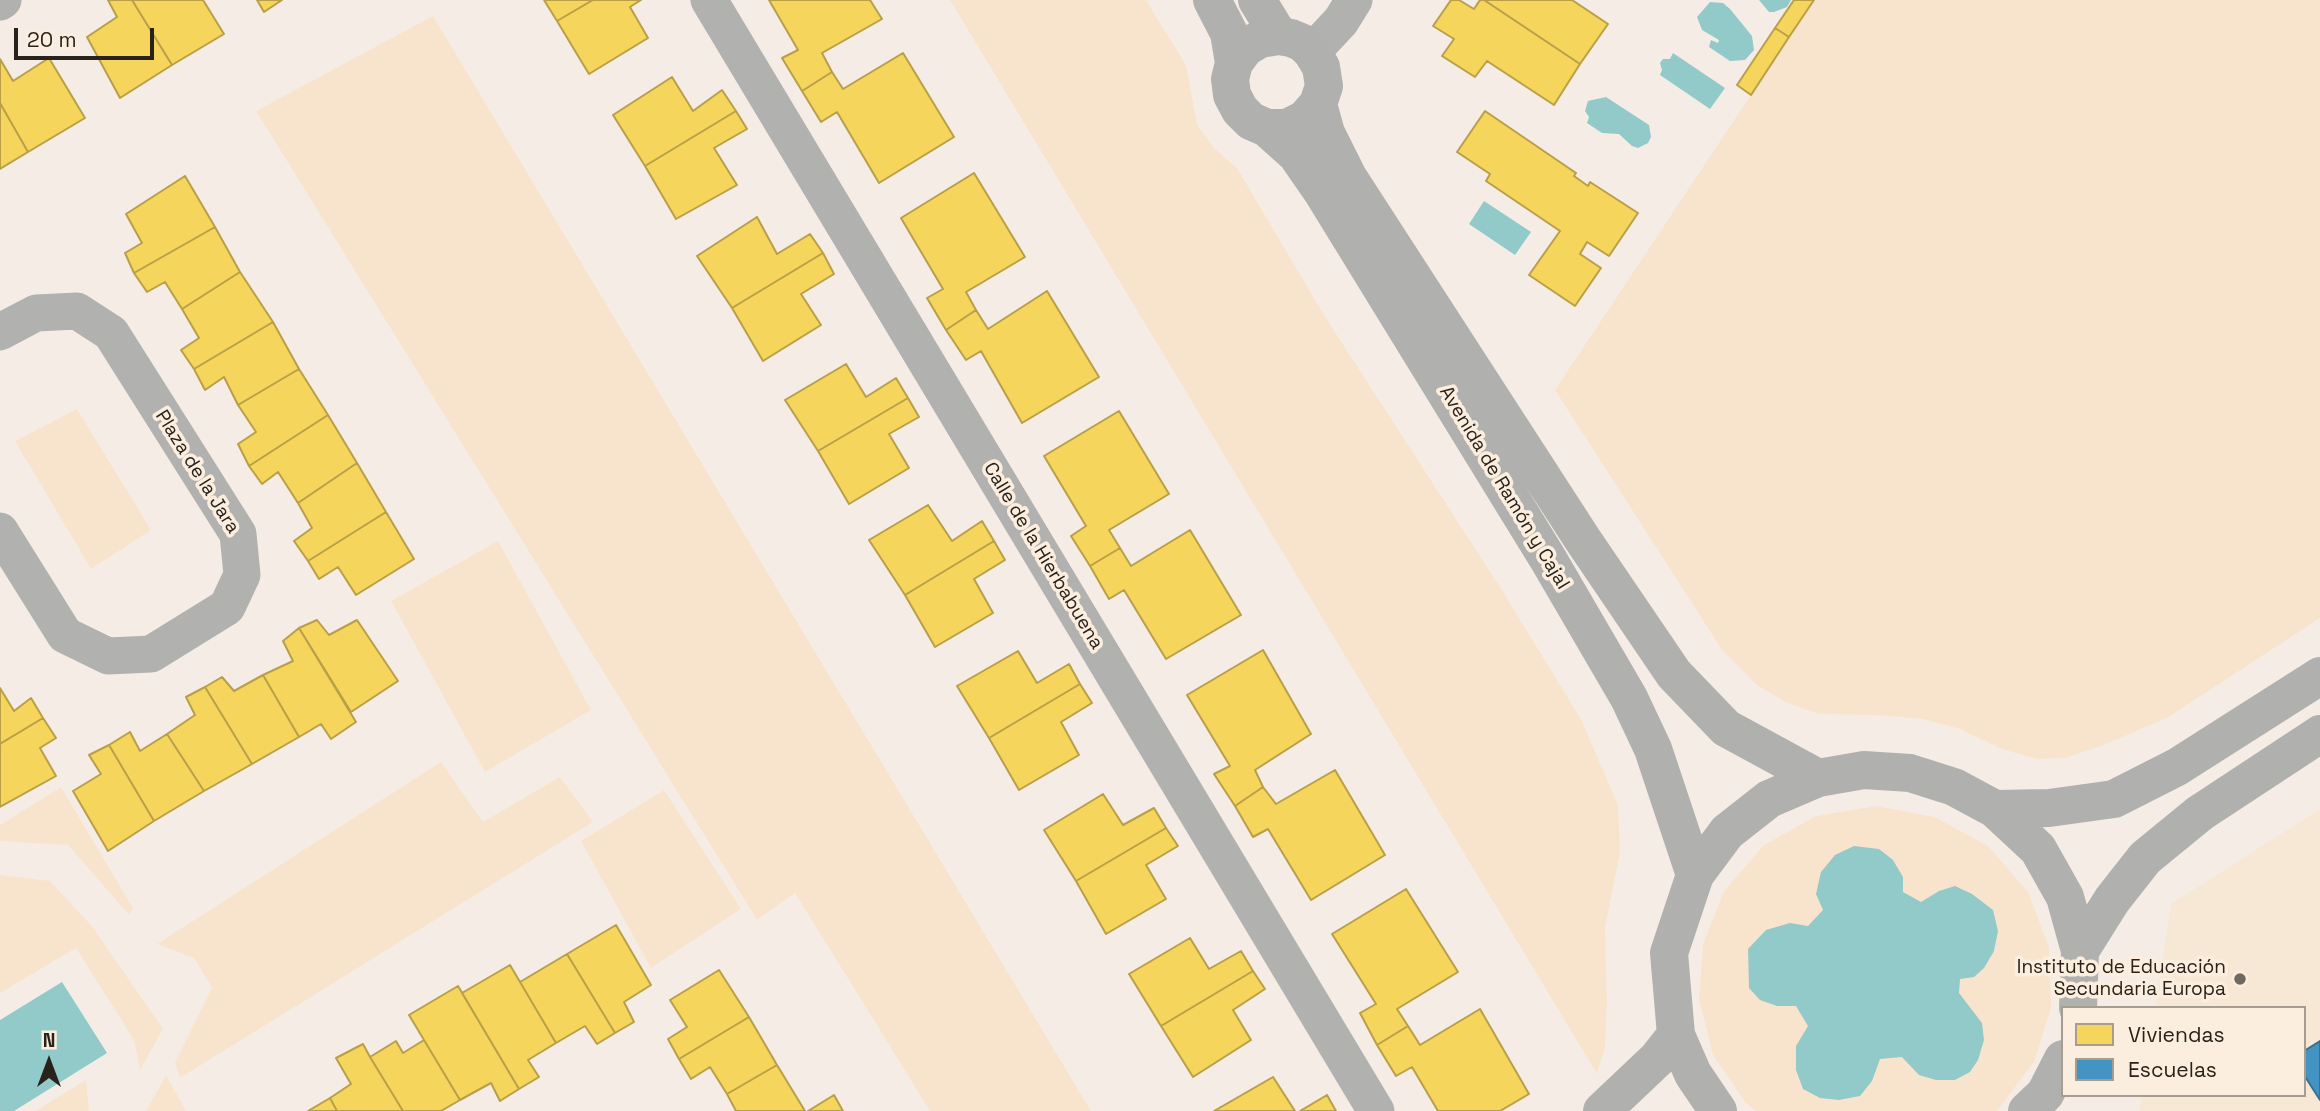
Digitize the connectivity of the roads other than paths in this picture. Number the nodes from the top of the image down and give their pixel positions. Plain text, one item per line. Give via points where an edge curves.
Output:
1 (709, 0) edge
2 (1212, 0) edge
3 (1257, 0) edge
4 (1354, 0) edge
5 (1279, 36) junction
6 (1312, 52) junction
7 (1234, 64) junction
8 (1318, 104) junction
9 (1267, 128) junction
10 (0, 332) edge
11 (0, 531) edge
12 (2320, 676) edge
13 (2320, 734) edge
14 (1818, 778) junction
15 (1995, 809) junction
16 (1695, 875) junction
17 (2080, 951) junction
18 (2078, 1006) edge
19 (1676, 1035) junction
20 (2061, 1063) edge
21 (2040, 1105) edge
22 (1376, 1111) edge
23 (1602, 1111) edge
24 (1718, 1111) edge

1 - 22 street, Calle de la Hierbabuena
2 - 7 street, Avenida de Ramón y Cajal via 1229,33
3 - 5 street
4 - 6 street
5 - 6 street via 1303,43
5 - 7 street via 1245,48
6 - 8 street, Avenida de Ramón y Cajal via 1324,86
7 - 9 street, Avenida de Ramón y Cajal via 1232,95 1251,121
8 - 9 street via 1305,119 1287,128
8 - 14 street, Avenida de Ramón y Cajal via 1326,133 1348,177 1674,674 1726,728
9 - 16 street, Avenida de Ramón y Cajal via 1296,154 1323,193 1629,698 1653,750
10 - 11 street, Plaza de la Jara via 36,313 77,311 111,333 239,534 242,575 227,607 152,654 108,656 65,635
12 - 15 street via 2177,767 2114,799 2049,808
13 - 17 street via 2200,813 2145,858
14 - 15 street via 1864,770 1910,774 1954,787
14 - 16 street via 1769,799 1727,832
15 - 17 street via 2038,849 2066,897
16 - 19 street via 1669,953
17 - 18 street
19 - 23 street
19 - 24 street via 1693,1074
20 - 21 street

